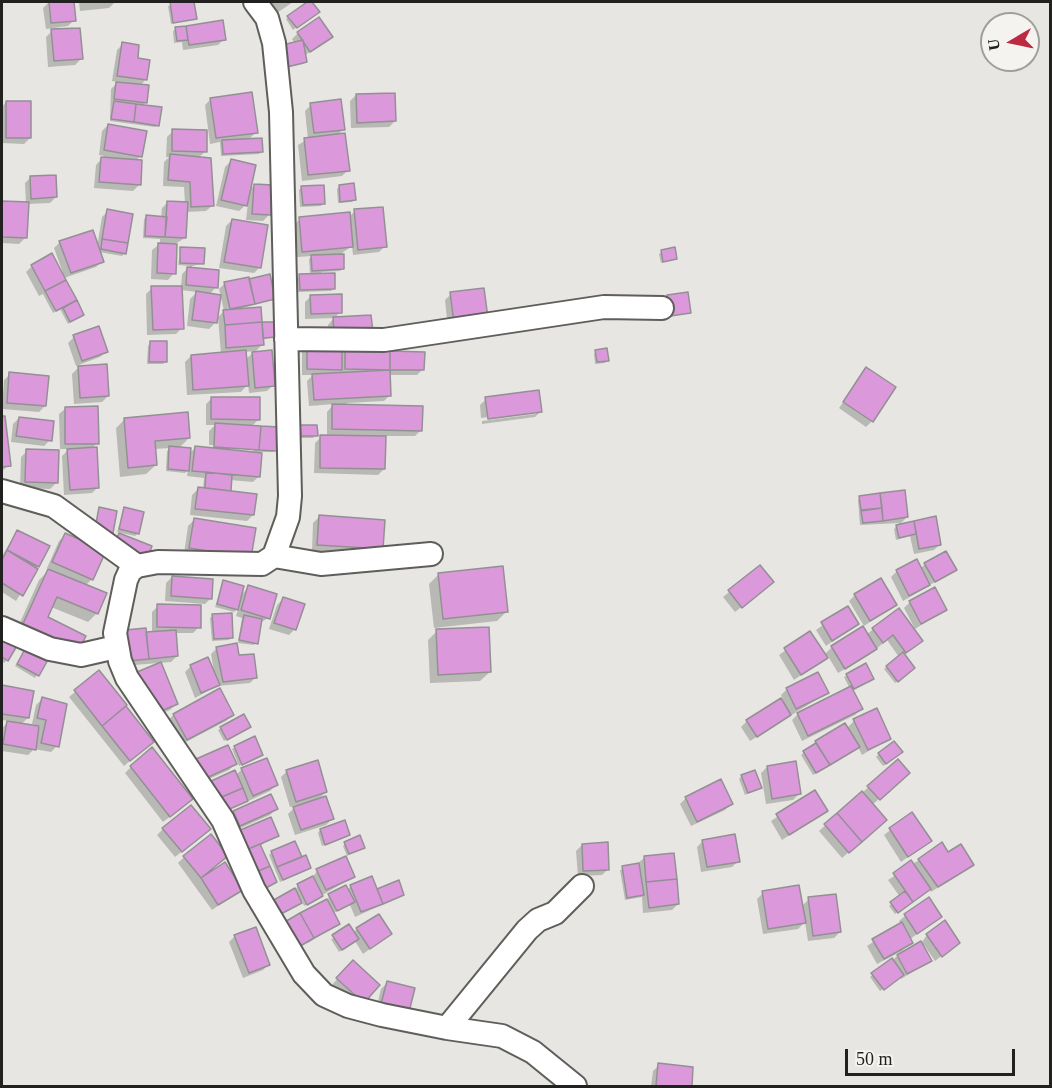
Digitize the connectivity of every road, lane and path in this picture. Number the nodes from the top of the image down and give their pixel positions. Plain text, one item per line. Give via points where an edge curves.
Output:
1 (255, 2) edge
2 (662, 308) dead end
3 (286, 339) junction
4 (2, 491) edge
5 (430, 554) dead end
6 (274, 556) junction
7 (137, 566) junction
8 (2, 628) edge
9 (116, 647) junction
10 (582, 886) dead end
11 (447, 1028) junction
12 (575, 1086) edge

1 - 3 street via 267,18 278,70
2 - 3 street via 604,307 384,340
3 - 6 street via 290,496 288,517
4 - 7 street via 54,506
5 - 6 street via 321,564
6 - 7 street via 262,564 247,566 158,562
7 - 9 street via 126,580 115,633
8 - 9 street via 50,649 81,655
9 - 11 street via 127,678 223,820 254,890 304,974 324,995 348,1005
10 - 11 street via 555,913 527,930
11 - 12 street via 517,1042

